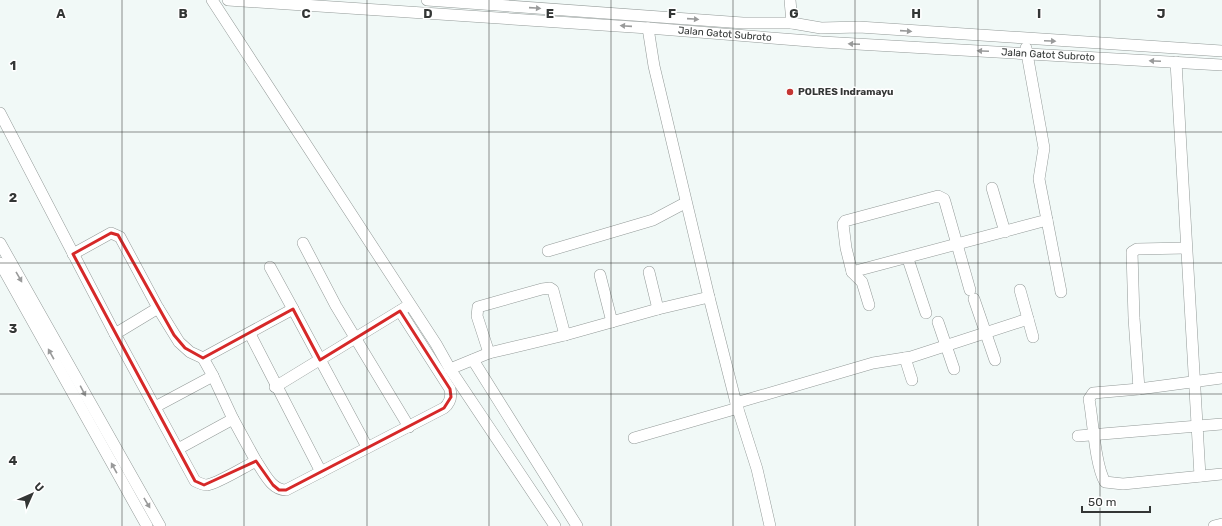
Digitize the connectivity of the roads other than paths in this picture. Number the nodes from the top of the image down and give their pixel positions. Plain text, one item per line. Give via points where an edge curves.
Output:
1 (212, 0) edge
2 (228, 0) edge
3 (426, 0) edge
4 (790, 0) edge
5 (792, 23) junction
6 (648, 28) junction
7 (1026, 39) junction
8 (1222, 51) edge
9 (1027, 53) junction
10 (1176, 62) junction
11 (1222, 65) edge
12 (0, 113) edge
13 (992, 188) dead end
14 (685, 203) junction
15 (1047, 220) junction
16 (1005, 232) junction
17 (0, 243) edge
18 (303, 243) dead end
19 (957, 243) junction
20 (1186, 248) junction
21 (548, 251) dead end
22 (73, 254) junction
23 (908, 259) junction
24 (0, 263) edge
25 (270, 267) dead end
26 (649, 272) dead end
27 (852, 272) junction
28 (600, 275) dead end
29 (1020, 290) dead end
30 (1061, 292) dead end
31 (709, 297) junction
32 (869, 305) dead end
33 (158, 308) junction
34 (405, 308) junction
35 (293, 309) junction
36 (658, 309) junction
37 (926, 313) dead end
38 (1028, 319) junction
39 (612, 322) junction
40 (938, 322) dead end
41 (985, 332) junction
42 (115, 334) junction
43 (250, 334) junction
44 (565, 335) junction
45 (1033, 338) dead end
46 (356, 339) junction
47 (946, 345) junction
48 (489, 353) junction
49 (203, 358) junction
50 (905, 358) junction
51 (320, 360) junction
52 (995, 360) dead end
53 (472, 361) junction
54 (452, 368) junction
55 (954, 369) dead end
56 (213, 376) junction
57 (1222, 378) edge
58 (912, 380) dead end
59 (1194, 382) junction
60 (276, 386) junction
61 (1139, 389) junction
62 (737, 405) junction
63 (155, 407) junction
64 (233, 419) junction
65 (1222, 424) edge
66 (409, 427) junction
67 (1196, 427) junction
68 (1094, 435) junction
69 (1078, 436) dead end
70 (634, 438) dead end
71 (367, 447) junction
72 (178, 449) junction
73 (256, 461) junction
74 (321, 472) junction
75 (1222, 474) edge
76 (1200, 476) junction
77 (1222, 524) edge
78 (147, 526) edge
79 (160, 526) edge
80 (555, 526) edge
81 (577, 526) edge
82 (770, 526) edge
83 (1214, 526) edge

1 - 34 street
6 -> 2 street, Jalan Gatot Subroto
3 -> 5 street, Jalan Gatot Subroto via 743,22
4 - 5 street
5 -> 7 street, Jalan Gatot Subroto via 821,28 859,27
9 -> 6 street, Jalan Gatot Subroto via 752,37
6 - 14 street
7 -> 8 street, Jalan Gatot Subroto
7 - 9 street
10 -> 9 street, Jalan Gatot Subroto
9 - 15 street via 1044,148 1039,179
10 - 11 street, Jalan Gatot Subroto
10 - 20 street
12 - 22 street
13 - 16 street
14 - 21 street via 653,220
14 - 31 street
15 - 16 street
15 - 30 street
16 - 19 street
17 -> 79 street
18 - 46 street
19 - 23 street
19 - 27 street via 944,199 938,196 848,219 843,224
19 - 41 street
20 - 59 street
20 - 61 street via 1137,249 1132,252
22 - 33 street via 111,233 118,235
22 - 42 street
23 - 27 street
23 - 37 street
78 -> 24 street
25 - 35 street
26 - 36 street
27 - 32 street via 862,282
28 - 39 street
29 - 38 street
31 - 36 street
31 - 62 street
33 - 42 street
33 - 49 street via 179,342 190,352
34 - 46 street
34 - 54 street
34 - 66 street via 451,394 449,404 444,408
35 - 43 street
35 - 51 street
36 - 39 street
38 - 41 street
38 - 45 street
39 - 44 street
40 - 47 street
41 - 47 street
41 - 52 street
42 - 63 street
43 - 49 street
43 - 60 street
44 - 48 street
44 - 48 street via 553,290 542,288 478,307 477,316
46 - 51 street
46 - 66 street
47 - 50 street
47 - 55 street
48 - 53 street
49 - 56 street
50 - 58 street
50 - 62 street via 873,363
51 - 60 street
51 - 71 street
53 - 54 street
53 - 81 street
54 - 80 street
56 - 63 street
56 - 64 street
57 - 59 street
59 - 61 street
59 - 67 street
60 - 74 street
61 - 68 street via 1091,395 1089,399
62 - 70 street
62 - 82 street via 757,469
63 - 72 street
64 - 72 street
64 - 73 street
65 - 67 street
66 - 71 street
67 - 68 street
67 - 76 street
68 - 69 street
68 - 76 street via 1103,478 1109,484
71 - 74 street
72 - 73 street via 195,481 204,485 216,482
73 - 74 street via 279,490 291,488
75 - 76 street
77 - 83 street

